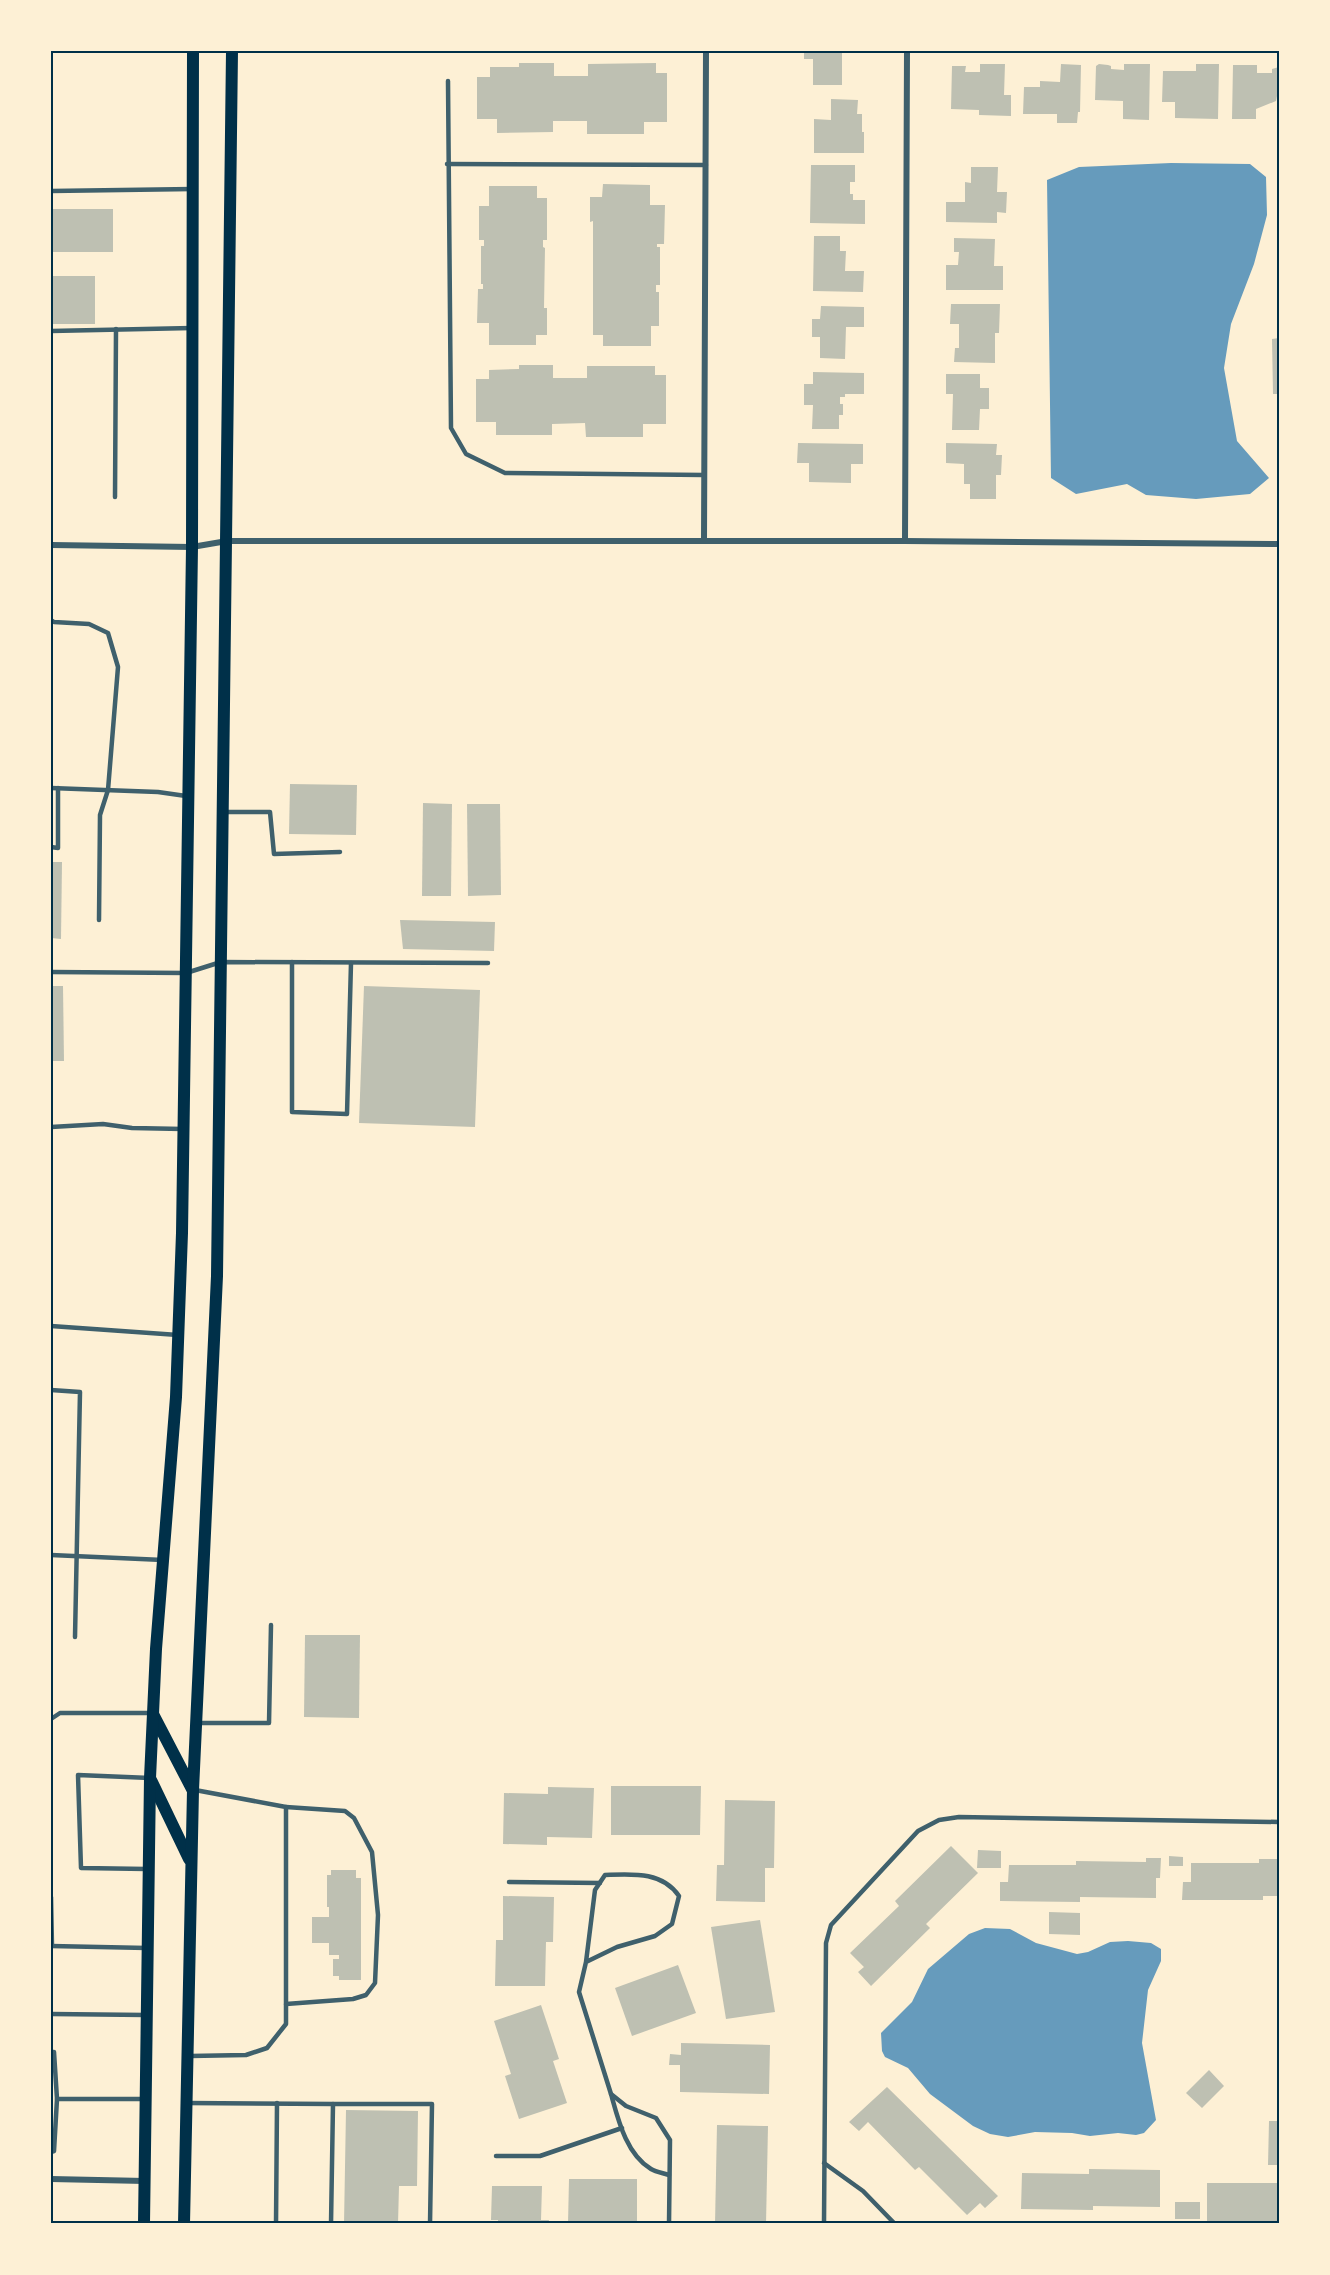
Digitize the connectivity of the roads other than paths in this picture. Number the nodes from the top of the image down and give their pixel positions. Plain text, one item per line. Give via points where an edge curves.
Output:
1 (193, 51) edge
2 (232, 51) edge
3 (706, 51) edge
4 (907, 51) edge
5 (448, 81) dead end
6 (447, 164) junction
7 (706, 165) junction
8 (193, 189) junction
9 (51, 191) edge
10 (192, 328) junction
11 (116, 329) junction
12 (51, 331) edge
13 (704, 475) junction
14 (115, 497) dead end
15 (227, 541) junction
16 (704, 541) junction
17 (905, 541) junction
18 (1279, 544) edge
19 (51, 545) edge
20 (192, 548) junction
21 (51, 620) edge
22 (51, 788) edge
23 (58, 788) junction
24 (108, 790) junction
25 (188, 797) junction
26 (223, 812) junction
27 (51, 848) edge
28 (340, 852) dead end
29 (99, 920) dead end
30 (221, 962) junction
31 (292, 962) junction
32 (351, 963) junction
33 (488, 963) dead end
34 (51, 972) edge
35 (186, 973) junction
36 (51, 1127) edge
37 (183, 1129) junction
38 (51, 1326) edge
39 (178, 1335) junction
40 (51, 1390) edge
41 (51, 1556) edge
42 (76, 1557) junction
43 (163, 1560) junction
44 (271, 1625) dead end
45 (75, 1637) dead end
46 (153, 1713) junction
47 (51, 1719) edge
48 (196, 1723) junction
49 (150, 1778) junction
50 (193, 1790) junction
51 (286, 1807) junction
52 (1279, 1822) edge
53 (191, 1863) junction
54 (147, 1869) junction
55 (509, 1882) dead end
56 (600, 1883) junction
57 (51, 1897) edge
58 (51, 1946) edge
59 (147, 1948) junction
60 (586, 1962) junction
61 (286, 2004) junction
62 (51, 2014) edge
63 (146, 2015) junction
64 (51, 2052) edge
65 (187, 2056) junction
66 (611, 2094) junction
67 (57, 2099) junction
68 (145, 2099) junction
69 (185, 2103) junction
70 (277, 2103) junction
71 (333, 2104) junction
72 (622, 2128) junction
73 (51, 2152) edge
74 (496, 2156) dead end
75 (824, 2163) junction
76 (669, 2175) junction
77 (51, 2179) edge
78 (145, 2181) junction
79 (144, 2224) edge
80 (184, 2224) edge
81 (276, 2224) edge
82 (332, 2224) edge
83 (430, 2224) edge
84 (669, 2224) edge
85 (824, 2224) edge
86 (895, 2224) edge

1 - 8 main road
2 - 15 main road
3 - 7 street
4 - 17 street
5 - 6 lane
6 - 7 lane
6 - 13 lane via 451,428 466,454 505,473
7 - 13 street
8 - 9 lane
8 - 10 main road
10 - 11 lane
10 - 20 main road
11 - 12 lane
11 - 14 lane
13 - 16 street
15 - 16 street
15 - 20 street
15 - 26 main road
16 - 17 street
17 - 18 street
19 - 20 street
20 - 25 main road
21 - 24 lane via 89,624 108,633 118,667
22 - 23 lane
23 - 24 lane
23 - 27 lane via 58,848
24 - 25 lane
24 - 29 lane via 100,814
25 - 35 main road
26 - 28 lane via 270,812 274,854
26 - 30 main road
30 - 31 lane
30 - 35 lane
30 - 48 main road via 217,1276
31 - 32 lane
31 - 32 lane via 292,1112 347,1114
32 - 33 lane
34 - 35 lane
35 - 37 main road
36 - 37 lane via 104,1124
37 - 39 main road
38 - 39 lane
39 - 43 main road
40 - 42 lane via 80,1392
41 - 42 lane
42 - 43 lane
42 - 45 lane
43 - 46 main road
44 - 48 lane via 269,1724
46 - 47 lane via 60,1713
46 - 49 main road
46 - 50 main road
48 - 50 main road
49 - 53 main road
49 - 54 main road
49 - 54 lane via 78,1775 81,1868
50 - 51 lane
50 - 53 main road
51 - 61 lane
51 - 61 lane via 345,1811 354,1818 372,1852 378,1937 375,1983 366,1995
52 - 75 lane via 959,1818 939,1820 918,1831 831,1925 826,1943
53 - 65 main road
54 - 59 main road
55 - 56 lane
56 - 60 lane via 595,1890
56 - 60 lane via 605,1875 654,1877 672,1885 679,1896 672,1924 656,1936 616,1947
57 - 58 lane
58 - 59 lane
59 - 63 main road
60 - 66 lane via 579,1992
61 - 65 lane via 286,2024 267,2048 246,2055
62 - 63 lane
63 - 68 main road
64 - 67 lane
65 - 69 main road
66 - 72 lane
66 - 76 lane via 626,2106 656,2118 670,2140
67 - 68 lane
67 - 73 lane
68 - 78 main road
69 - 70 lane
69 - 80 main road
70 - 71 lane
70 - 81 lane
71 - 82 lane
71 - 83 lane via 432,2104
72 - 74 lane via 540,2156
72 - 76 lane via 633,2152 651,2169
75 - 85 lane
75 - 86 lane via 863,2191
76 - 84 lane
77 - 78 street
78 - 79 main road

